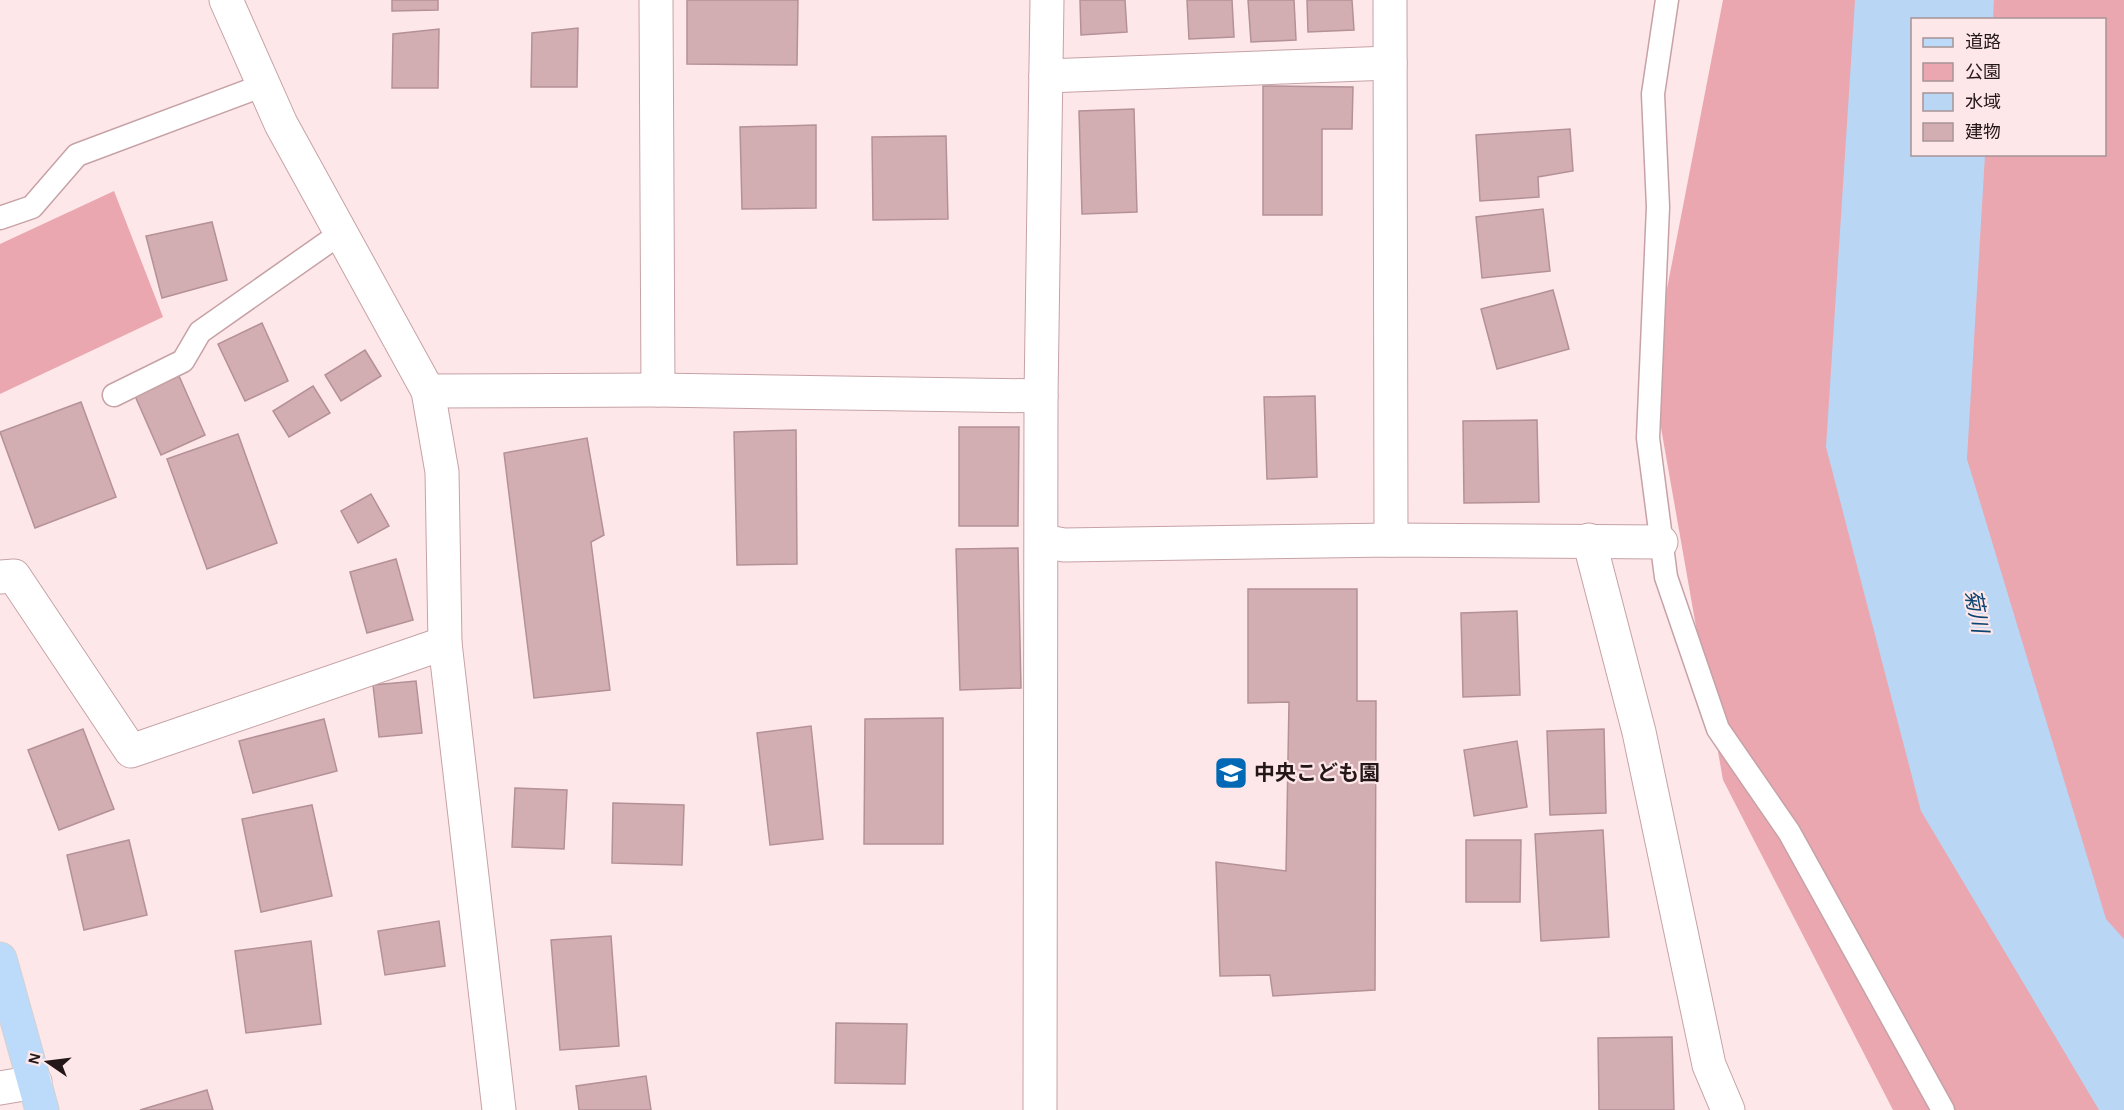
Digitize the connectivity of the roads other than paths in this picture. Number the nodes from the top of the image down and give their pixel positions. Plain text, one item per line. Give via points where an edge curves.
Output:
1 (226, 0) edge
2 (656, 0) edge
3 (1047, 0) edge
4 (1390, 0) edge
5 (1667, 0) edge
6 (1390, 63) junction
7 (1046, 76) junction
8 (264, 85) junction
9 (0, 218) edge
10 (341, 233) junction
11 (658, 390) junction
12 (428, 391) junction
13 (114, 395) dead end
14 (1041, 396) junction
15 (1391, 540) junction
16 (1589, 540) junction
17 (1041, 541) junction
18 (1661, 542) junction
19 (0, 577) edge
20 (446, 643) junction
21 (0, 959) edge
22 (0, 1088) edge
23 (39, 1096) edge
24 (499, 1110) edge
25 (1040, 1110) edge
26 (1728, 1110) edge
27 (1943, 1110) edge

1 - 8 street
2 - 11 street
3 - 7 street
4 - 6 street
5 - 18 lane via 1653,94 1658,207 1648,438
6 - 7 street
6 - 15 street
7 - 14 street
8 - 9 lane via 77,156 32,207
8 - 10 street
10 - 12 street
10 - 13 lane via 200,332 183,361
11 - 12 street
11 - 14 street
12 - 20 street via 442,471
14 - 17 street
15 - 16 street
15 - 17 street via 1064,545
16 - 18 street
16 - 26 street via 1639,732 1708,1065
17 - 25 street
18 - 27 lane via 1666,577 1718,729 1789,832
19 - 20 street via 14,576 131,751
20 - 24 street
21 - 23 main road
22 - 23 street

